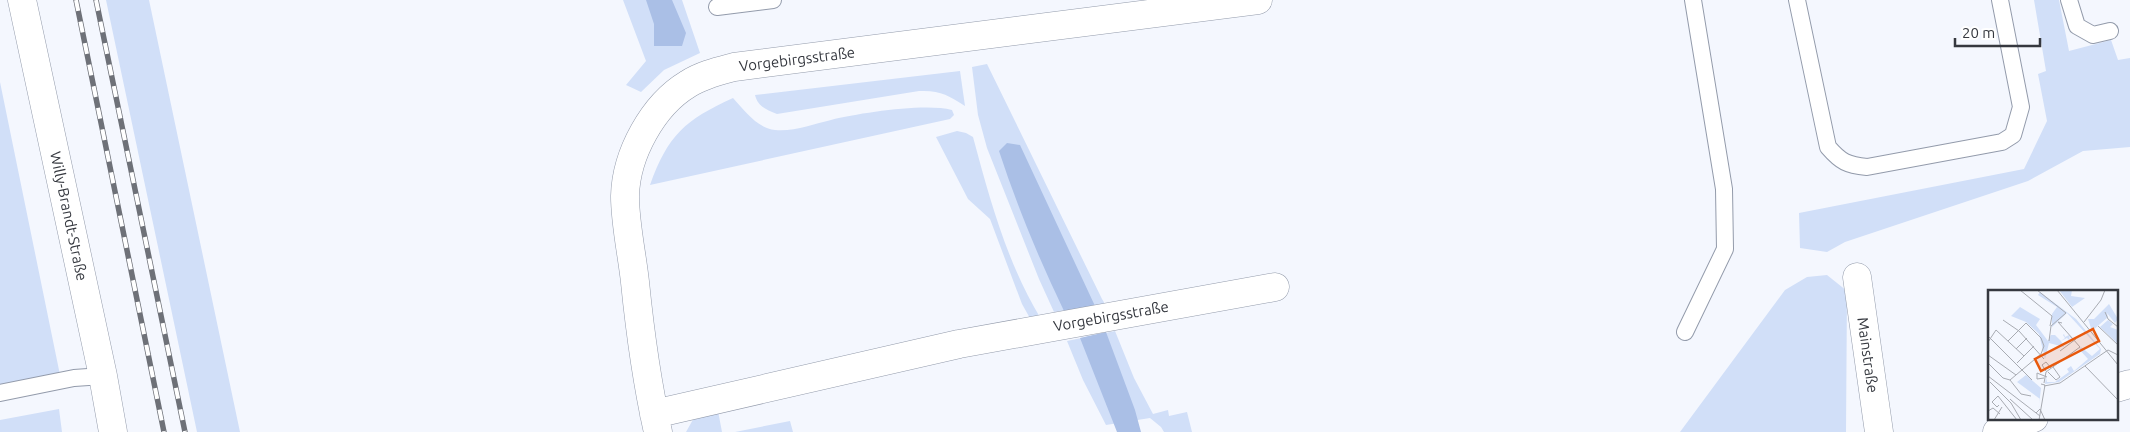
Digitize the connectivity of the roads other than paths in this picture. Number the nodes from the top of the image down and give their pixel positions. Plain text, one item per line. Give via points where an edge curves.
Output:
1 (22, 0) edge
2 (773, 0) edge
3 (1258, 0) edge
4 (1693, 0) edge
5 (1797, 0) edge
6 (2000, 0) edge
7 (2069, 0) edge
8 (718, 7) dead end
9 (2110, 30) dead end
10 (1857, 277) dead end
11 (1275, 287) dead end
12 (1685, 332) dead end
13 (103, 376) junction
14 (0, 393) edge
15 (2029, 420) edge
16 (656, 423) edge
17 (113, 432) edge
18 (1879, 432) edge
19 (1997, 432) edge

1 - 13 street, Willy-Brandt-Straße
2 - 8 lane
3 - 16 street, Vorgebirgsstraße via 734,67 688,84 662,106 646,126 632,158 626,188 636,293
4 - 12 lane via 1724,189 1725,249
5 - 6 lane via 1828,147 1839,160 1851,166 1867,167 2002,142 2013,135 2021,107
7 - 9 lane via 2077,26 2093,35
10 - 18 street, Mainstraße
11 - 16 street, Vorgebirgsstraße via 959,344
13 - 14 lane via 74,378
13 - 17 street, Willy-Brandt-Straße
15 - 19 street

